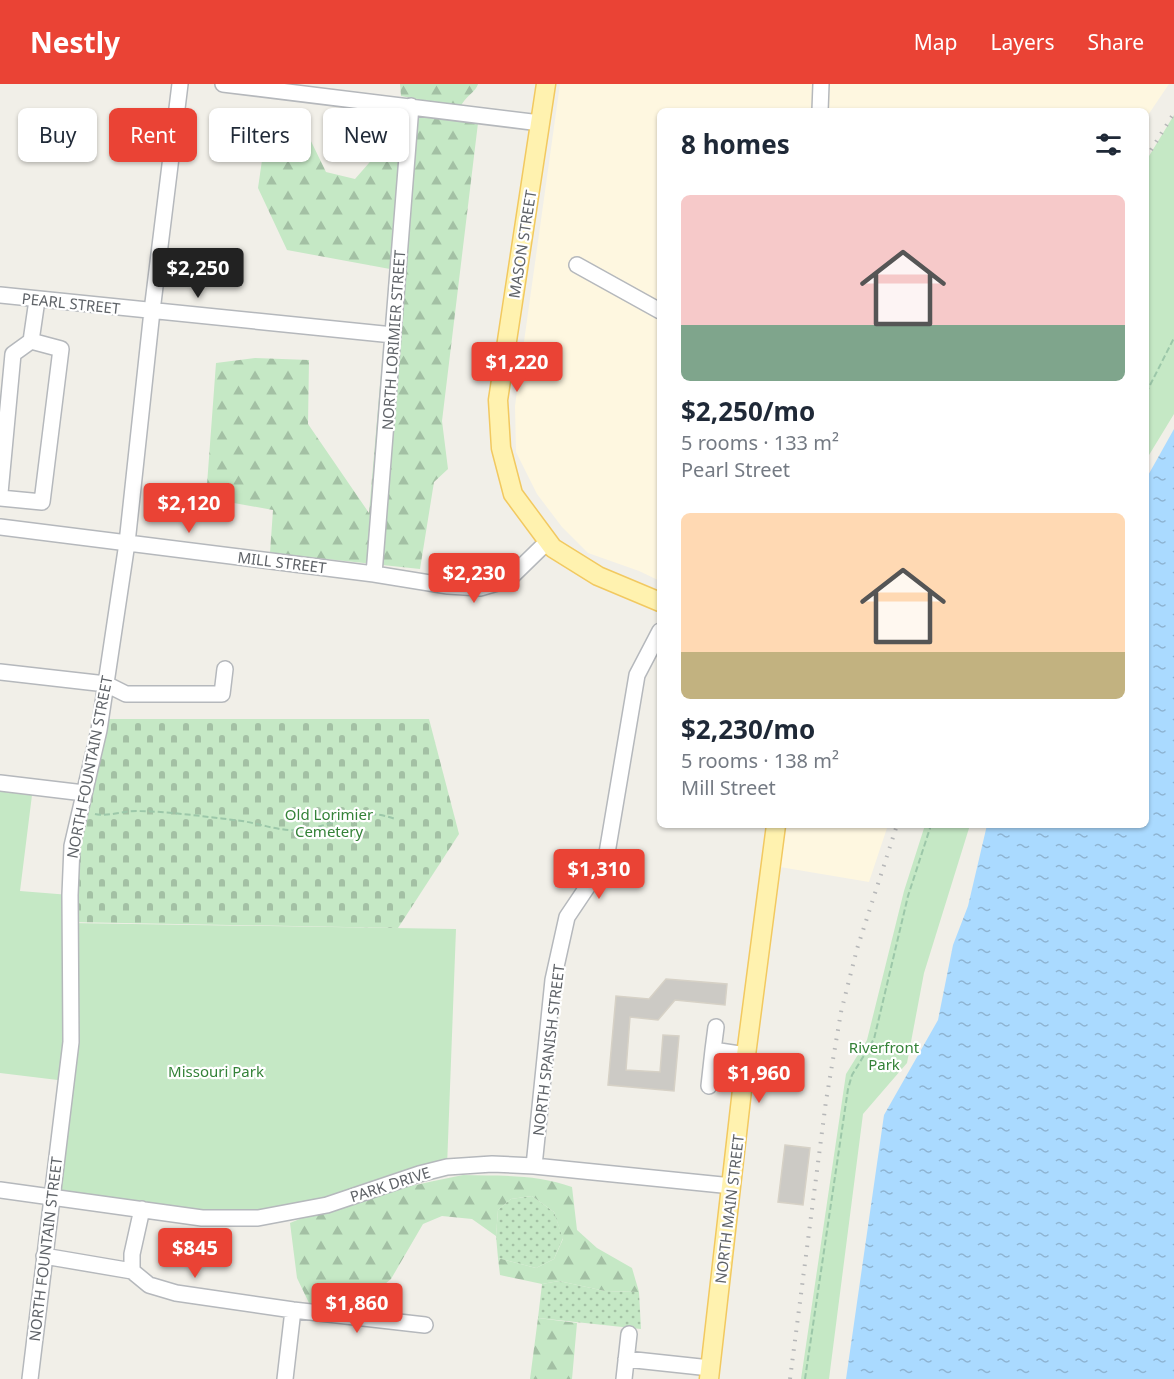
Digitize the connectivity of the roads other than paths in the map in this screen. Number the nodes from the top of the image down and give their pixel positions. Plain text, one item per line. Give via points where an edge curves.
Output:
1 (180, 84) edge
2 (223, 84) edge
3 (546, 84) edge
4 (821, 84) edge
5 (411, 106) junction
6 (820, 108) edge
7 (540, 123) junction
8 (577, 264) dead end
9 (0, 295) edge
10 (37, 300) junction
11 (657, 309) edge
12 (152, 311) junction
13 (393, 335) junction
14 (31, 341) junction
15 (0, 493) edge
16 (0, 498) edge
17 (0, 527) edge
18 (548, 541) junction
19 (127, 543) junction
20 (374, 574) junction
21 (657, 584) edge
22 (640, 592) junction
23 (657, 600) edge
24 (657, 637) edge
25 (225, 669) dead end
26 (0, 672) edge
27 (106, 684) junction
28 (0, 783) edge
29 (84, 793) junction
30 (776, 828) edge
31 (716, 1027) dead end
32 (713, 1050) junction
33 (746, 1054) junction
34 (709, 1086) dead end
35 (534, 1166) junction
36 (732, 1186) junction
37 (0, 1190) edge
38 (51, 1197) junction
39 (142, 1209) junction
40 (44, 1256) junction
41 (132, 1270) junction
42 (293, 1310) junction
43 (425, 1325) dead end
44 (629, 1334) dead end
45 (626, 1359) junction
46 (709, 1373) edge
47 (30, 1379) edge
48 (285, 1379) edge
49 (624, 1379) edge

1 - 12 street, NORTH FOUNTAIN STREET
2 - 5 street
3 - 7 main road, MASON STREET
4 - 6 street
5 - 7 street
5 - 13 street, NORTH LORIMIER STREET
7 - 18 main road, MASON STREET via 498,400 501,448 513,494
8 - 11 street
9 - 10 street, PEARL STREET
10 - 12 street, PEARL STREET
10 - 14 street
12 - 13 street, PEARL STREET
12 - 19 street, NORTH FOUNTAIN STREET
13 - 20 street, NORTH LORIMIER STREET
14 - 15 street via 13,354
14 - 16 street via 61,349 42,502
17 - 19 street, MILL STREET
18 - 20 street, MILL STREET via 508,580 480,588
18 - 22 main road, MASON STREET via 598,576
19 - 20 street, MILL STREET
19 - 27 street, NORTH FOUNTAIN STREET
21 - 22 main road
22 - 23 main road, MASON STREET
24 - 35 street, NORTH SPANISH STREET via 637,675 606,859 567,917 554,980
25 - 27 street via 222,694 126,694
26 - 27 street
27 - 29 street, NORTH FOUNTAIN STREET
28 - 29 street
29 - 38 street, NORTH FOUNTAIN STREET via 72,846 71,1042
30 - 33 main road, NORTH MAIN STREET
31 - 32 street
32 - 33 street
32 - 34 street
33 - 36 main road, NORTH MAIN STREET
35 - 36 street, PARK DRIVE
35 - 39 street, PARK DRIVE via 447,1167 327,1205 258,1218 202,1218
36 - 46 main road, NORTH MAIN STREET
37 - 38 street, PARK DRIVE
38 - 39 street, PARK DRIVE
38 - 40 street, NORTH FOUNTAIN STREET
39 - 41 street
40 - 41 street
40 - 47 street, NORTH FOUNTAIN STREET
41 - 42 street via 149,1285 176,1293
42 - 43 street
42 - 48 street
44 - 45 street
45 - 46 street
45 - 49 street

